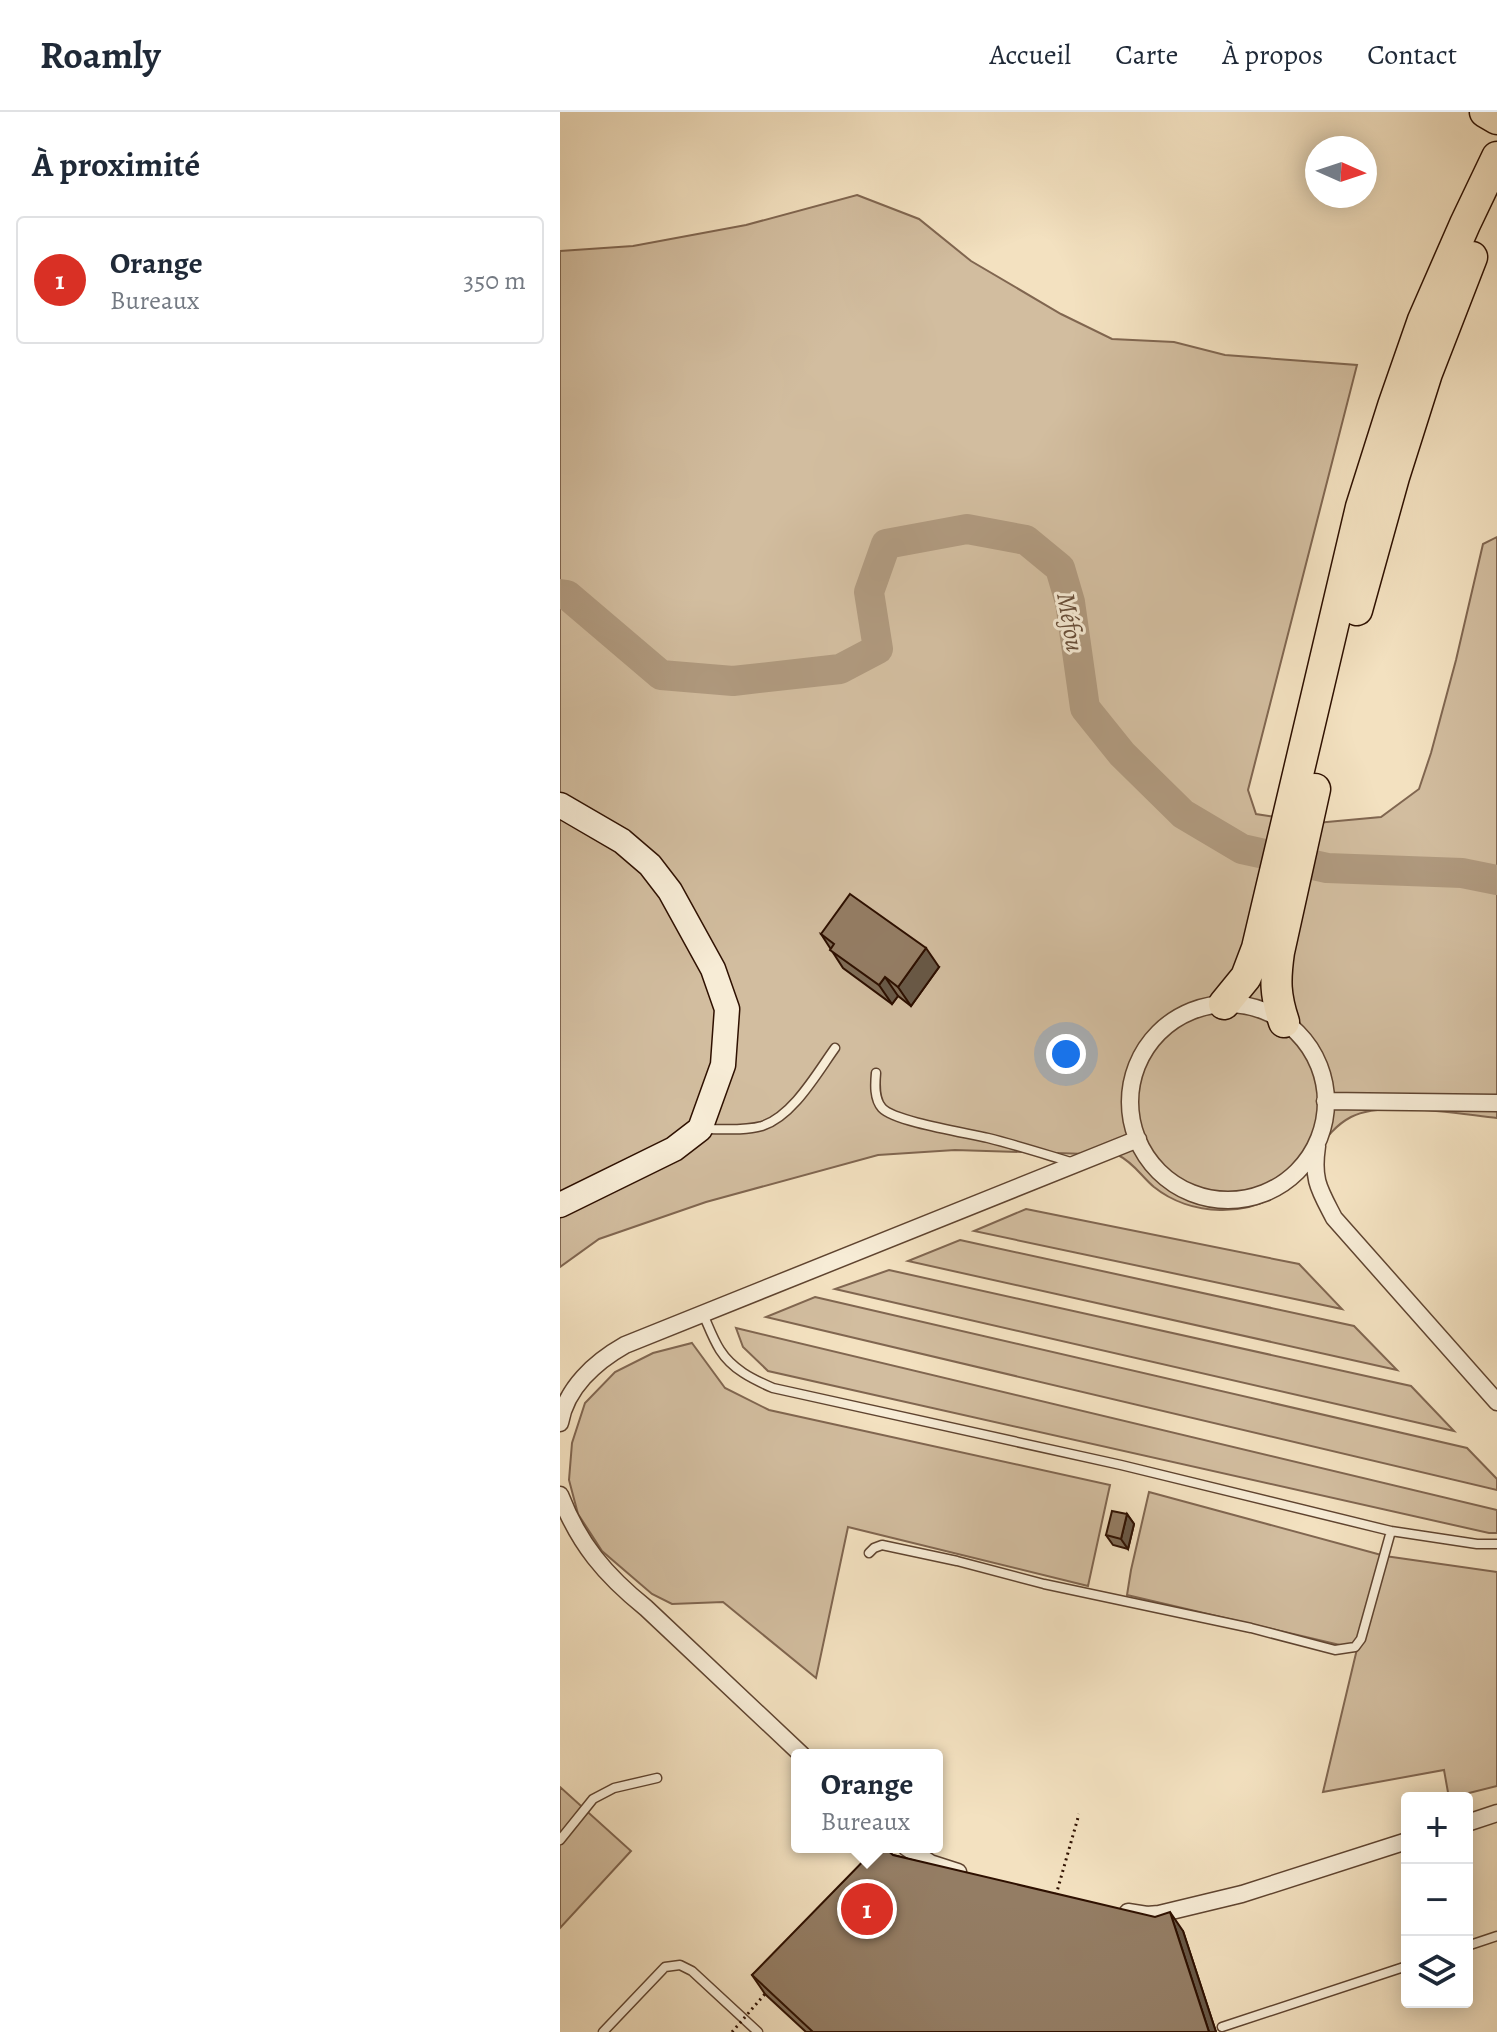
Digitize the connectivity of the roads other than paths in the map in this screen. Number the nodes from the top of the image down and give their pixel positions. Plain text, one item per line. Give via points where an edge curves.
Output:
1 (1485, 112) edge
2 (1497, 119) edge
3 (1497, 157) edge
4 (1497, 201) edge
5 (1313, 752) junction
6 (560, 805) edge
7 (1268, 950) junction
8 (1224, 1004) junction
9 (1284, 1022) junction
10 (835, 1048) dead end
11 (876, 1073) dead end
12 (1325, 1101) junction
13 (1497, 1103) edge
14 (700, 1129) junction
15 (1319, 1138) junction
16 (1138, 1139) junction
17 (1076, 1163) junction
18 (560, 1205) edge
19 (703, 1314) junction
20 (1497, 1402) edge
21 (560, 1423) edge
22 (560, 1495) edge
23 (1391, 1531) junction
24 (1497, 1544) edge
25 (869, 1553) dead end
26 (796, 1749) edge
27 (657, 1778) dead end
28 (1497, 1813) edge
29 (1473, 1821) edge
30 (560, 1840) edge
31 (1401, 1843) edge
32 (915, 1853) edge
33 (968, 1876) edge
34 (1107, 1908) edge
35 (1497, 1936) edge
36 (1473, 1944) edge
37 (1401, 1968) edge
38 (1222, 2027) dead end
39 (603, 2032) edge
40 (758, 2032) edge

1 - 2 highway
3 - 5 highway via 1423,320 1361,507
4 - 5 highway via 1427,373
5 - 7 highway
6 - 14 main road via 622,841 650,865 713,969 727,1009 723,1065
7 - 8 highway
7 - 9 highway
8 - 9 street via 1256,1008
8 - 16 street via 1196,1009 1171,1022 1150,1042 1136,1066 1130,1094
9 - 12 street via 1310,1048
10 - 14 lane via 783,1115 763,1126
11 - 17 lane via 875,1092 882,1108 895,1115
12 - 13 street
12 - 15 street
14 - 18 main road via 674,1149
15 - 16 street via 1289,1179 1259,1195 1225,1201 1176,1186 1151,1164
15 - 20 street via 1314,1166 1318,1188 1334,1218
16 - 17 street
17 - 19 street
19 - 21 street via 605,1356 573,1389
19 - 23 lane via 720,1350 734,1365 773,1388
22 - 26 street via 584,1545 619,1587
23 - 24 lane
23 - 25 lane via 1361,1639 1355,1647 1335,1650 882,1545
27 - 30 lane via 593,1799
28 - 29 street
31 - 34 street via 1242,1894 1159,1914
32 - 33 street
35 - 36 lane
37 - 38 lane
39 - 40 lane via 665,1967 680,1965

